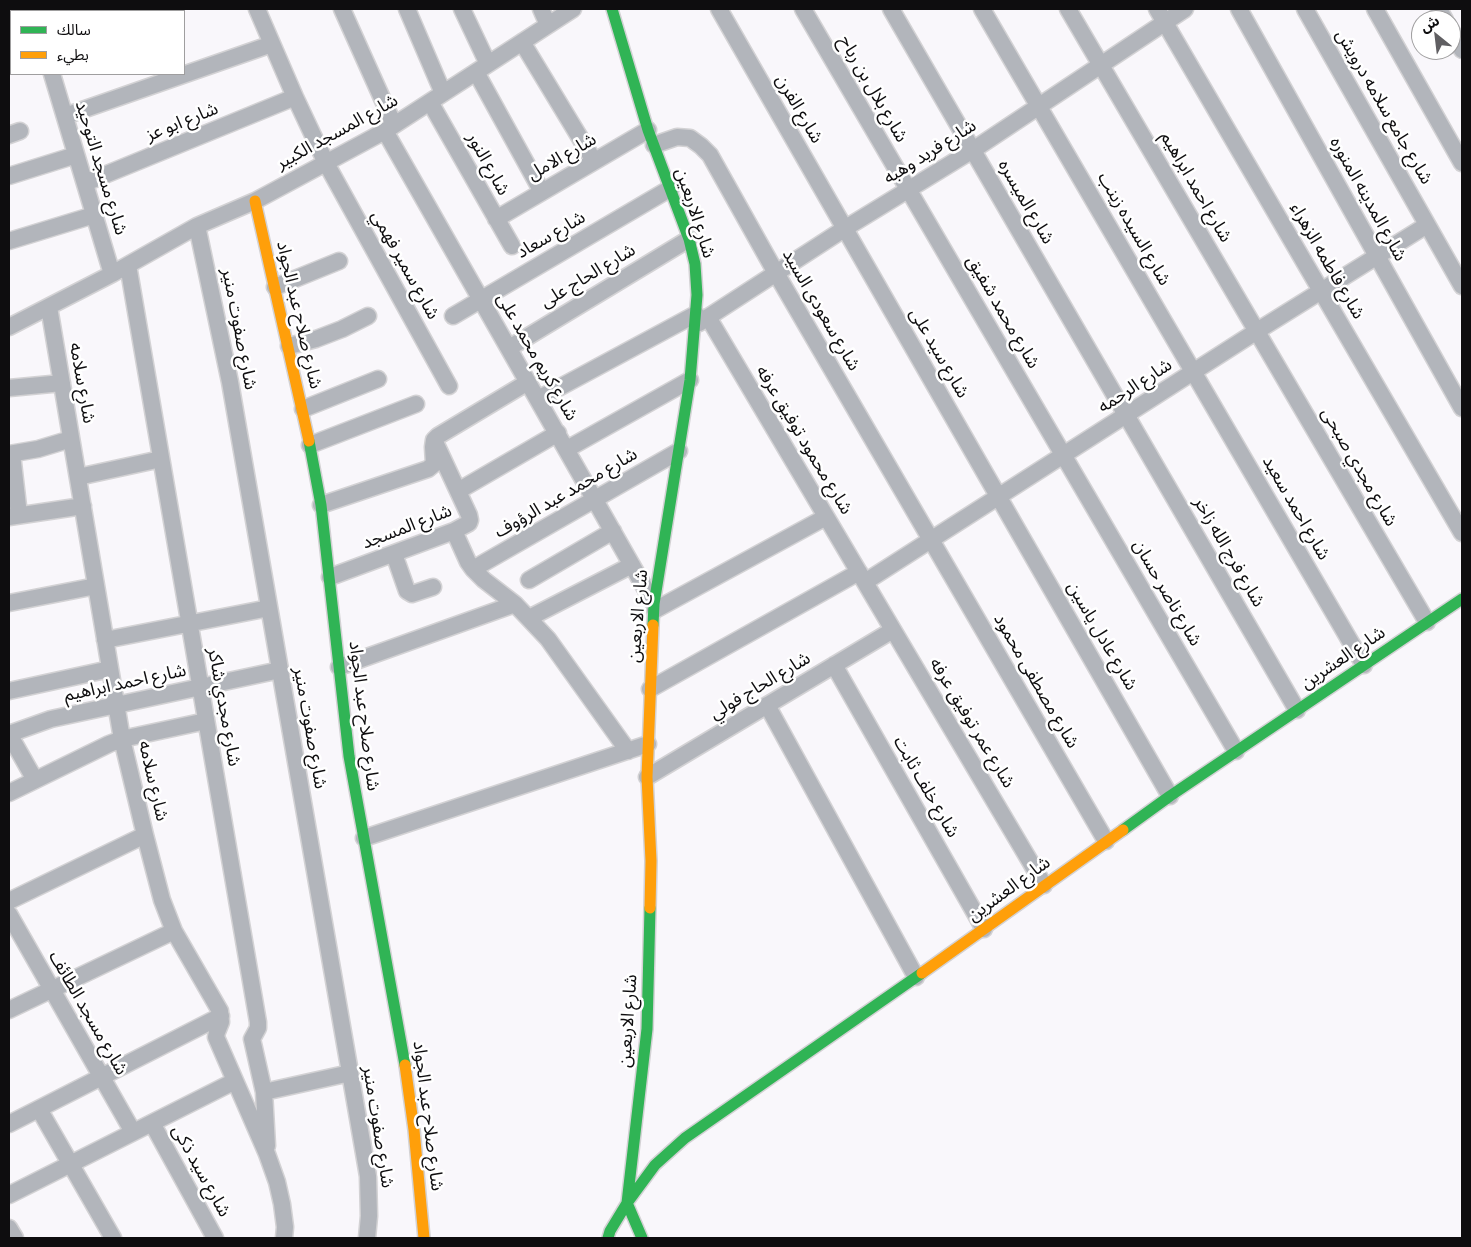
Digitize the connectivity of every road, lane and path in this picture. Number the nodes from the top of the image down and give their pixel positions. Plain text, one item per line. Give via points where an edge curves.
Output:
1 (257, 9) edge
2 (342, 9) edge
3 (407, 9) edge
4 (462, 9) edge
5 (541, 9) edge
6 (573, 9) edge
7 (612, 9) edge
8 (719, 9) edge
9 (803, 9) edge
10 (891, 9) edge
11 (982, 9) edge
12 (1068, 9) edge
13 (1185, 9) edge
14 (1238, 9) edge
15 (1305, 9) edge
16 (1375, 9) edge
17 (1161, 15) edge
18 (548, 25) junction
19 (522, 42) junction
20 (272, 44) junction
21 (1100, 64) junction
22 (482, 68) junction
23 (185, 74) edge
24 (52, 75) edge
25 (182, 75) edge
26 (295, 98) junction
27 (436, 98) junction
28 (1039, 106) junction
29 (64, 116) junction
30 (389, 128) junction
31 (651, 137) junction
32 (973, 150) junction
33 (76, 155) junction
34 (594, 161) junction
35 (326, 163) junction
36 (1462, 163) edge
37 (9, 176) edge
38 (85, 183) junction
39 (670, 188) junction
40 (908, 190) junction
41 (542, 192) junction
42 (255, 201) junction
43 (94, 214) junction
44 (496, 219) junction
45 (1427, 225) junction
46 (198, 226) junction
47 (844, 229) junction
48 (689, 239) junction
49 (9, 241) edge
50 (512, 246) dead end
51 (1377, 257) junction
52 (339, 261) dead end
53 (128, 265) junction
54 (776, 273) junction
55 (112, 274) junction
56 (1462, 286) edge
57 (275, 287) junction
58 (1322, 291) junction
59 (481, 299) junction
60 (49, 307) junction
61 (368, 316) dead end
62 (453, 316) dead end
63 (700, 319) junction
64 (9, 327) edge
65 (1257, 331) junction
66 (288, 346) junction
67 (509, 348) junction
68 (1194, 372) junction
69 (378, 379) dead end
70 (690, 380) junction
71 (528, 382) junction
72 (62, 383) junction
73 (449, 386) dead end
74 (9, 388) edge
75 (538, 399) junction
76 (416, 404) dead end
77 (1462, 408) edge
78 (303, 409) junction
79 (1126, 415) junction
80 (558, 434) junction
81 (71, 439) junction
82 (434, 440) junction
83 (310, 445) junction
84 (567, 449) junction
85 (678, 451) junction
86 (10, 454) edge
87 (1063, 455) junction
88 (161, 459) junction
89 (78, 477) junction
90 (458, 491) junction
91 (999, 497) junction
92 (595, 499) junction
93 (321, 505) junction
94 (82, 506) junction
95 (14, 516) edge
96 (826, 517) junction
97 (454, 531) junction
98 (613, 531) junction
99 (1462, 532) edge
100 (931, 540) junction
101 (394, 554) junction
102 (632, 565) junction
103 (473, 569) junction
104 (330, 577) junction
105 (862, 577) junction
106 (529, 580) dead end
107 (96, 586) junction
108 (433, 587) dead end
109 (1462, 599) edge
110 (9, 602) edge
111 (515, 604) junction
112 (655, 607) junction
113 (269, 608) junction
114 (529, 618) junction
115 (1428, 622) junction
116 (189, 624) junction
117 (893, 630) junction
118 (105, 640) junction
119 (834, 665) junction
120 (1364, 665) junction
121 (339, 667) junction
122 (110, 669) junction
123 (280, 670) junction
124 (200, 687) junction
125 (650, 689) junction
126 (9, 691) edge
127 (116, 705) junction
128 (767, 705) junction
129 (1297, 710) junction
130 (206, 721) junction
131 (9, 734) edge
132 (122, 739) junction
133 (648, 744) junction
134 (628, 751) junction
135 (1236, 751) junction
136 (647, 777) junction
137 (35, 780) junction
138 (9, 793) edge
139 (1170, 796) junction
140 (145, 834) junction
141 (364, 838) junction
142 (1106, 841) junction
143 (1044, 884) junction
144 (9, 901) edge
145 (9, 914) edge
146 (984, 929) junction
147 (174, 931) junction
148 (916, 978) junction
149 (52, 990) junction
150 (9, 1010) edge
151 (221, 1016) junction
152 (350, 1074) junction
153 (102, 1077) junction
154 (235, 1081) junction
155 (264, 1092) junction
156 (39, 1109) junction
157 (152, 1123) junction
158 (9, 1124) edge
159 (134, 1132) junction
160 (267, 1154) junction
161 (71, 1164) junction
162 (9, 1195) edge
163 (627, 1203) junction
164 (9, 1228) edge
165 (14, 1238) edge
166 (113, 1238) edge
167 (215, 1238) edge
168 (284, 1238) edge
169 (367, 1238) edge
170 (424, 1238) edge
171 (608, 1238) edge
172 (642, 1238) edge

1 - 20 street, شارع سمير فهمي
2 - 30 street, شارع كريم محمد على
3 - 27 street, شارع النور
4 - 22 street
5 - 18 street
6 - 18 street, شارع المسجد الكبير
7 - 31 street, شارع الاربعين
8 - 47 street, شارع الفرن
9 - 40 street, شارع بلال بن رباح
10 - 32 street, شارع الميسره
11 - 28 street, شارع السيده زينب
12 - 21 street, شارع احمد ابراهيم
13 - 17 street, شارع فريد وهبه
14 - 51 street, شارع المدينه المنوره
15 - 45 street, شارع جامع سلامه درويش
16 - 36 street
17 - 21 street, شارع فريد وهبه
17 - 58 street, شارع فاطمه الزهراء
18 - 19 street, شارع المسجد الكبير
19 - 22 street, شارع المسجد الكبير
19 - 34 street
20 - 23 street
20 - 26 street, شارع سمير فهمي
21 - 28 street, شارع فريد وهبه
21 - 65 street, شارع احمد ابراهيم
22 - 27 street, شارع المسجد الكبير
22 - 41 street
24 - 29 street, شارع مسجد التوحيد
25 - 29 street
26 - 35 street, شارع سمير فهمي
26 - 38 street, شارع ابو عز
27 - 30 street, شارع المسجد الكبير
27 - 44 street, شارع النور
28 - 32 street, شارع فريد وهبه
28 - 68 street, شارع السيده زينب
29 - 33 street, شارع مسجد التوحيد
30 - 35 street, شارع المسجد الكبير
30 - 59 street, شارع كريم محمد على
31 - 34 street, شارع الامل
31 - 39 street, شارع الاربعين
31 - 54 street, شارع سعودى السيد via 690,138 710,155
32 - 40 street, شارع فريد وهبه
32 - 79 street, شارع الميسره
33 - 37 street
33 - 38 street, شارع مسجد التوحيد
34 - 41 street, شارع الامل
35 - 42 street, شارع المسجد الكبير
35 - 73 street, شارع سمير فهمي
38 - 43 street, شارع مسجد التوحيد
39 - 48 street, شارع الاربعين
39 - 59 street, شارع سعاد
40 - 47 street, شارع فريد وهبه
40 - 87 street, شارع محمد شفيق
41 - 44 street, شارع الامل
42 - 46 street, شارع المسجد الكبير
42 - 57 street, شارع صلاح عبد الجواد
43 - 49 street
43 - 55 street, شارع مسجد التوحيد
44 - 50 street, شارع النور
45 - 51 street, شارع الرحمه
45 - 56 street, شارع جامع سلامه درويش
46 - 53 street, شارع المسجد الكبير
46 - 113 street, شارع صفوت منير via 230,382
47 - 54 street, شارع فريد وهبه
47 - 91 street, شارع سيد على
48 - 63 street, شارع الاربعين via 695,264
48 - 67 street, شارع الحاج على
51 - 58 street, شارع الرحمه
51 - 77 street, شارع المدينه المنوره
52 - 57 street
53 - 55 street, شارع المسجد الكبير
53 - 88 street, شارع مجدي شاكر
54 - 63 street, شارع فريد وهبه
54 - 100 street, شارع سعودى السيد
55 - 60 street, شارع المسجد الكبير
57 - 66 street, شارع صلاح عبد الجواد
58 - 65 street, شارع الرحمه
58 - 99 street, شارع فاطمه الزهراء
59 - 62 street, شارع سعاد
59 - 67 street, شارع كريم محمد على
60 - 64 street, شارع المسجد الكبير
60 - 72 street, شارع سلامه
61 - 66 street via 325,336
63 - 70 street, شارع الاربعين
63 - 75 street, شارع فريد وهبه
63 - 96 street, شارع محمود توفيق عرفه
65 - 68 street, شارع الرحمه
65 - 115 street, شارع مجدي صبحى
66 - 78 street, شارع صلاح عبد الجواد
67 - 71 street, شارع كريم محمد على
68 - 79 street, شارع الرحمه
68 - 120 street, شارع احمد سعيد
69 - 78 street
70 - 84 street
70 - 85 street, شارع الاربعين
71 - 75 street, شارع كريم محمد على
71 - 82 street
72 - 74 street
72 - 81 street, شارع سلامه
75 - 80 street, شارع كريم محمد على
76 - 83 street
78 - 83 street, شارع صلاح عبد الجواد
79 - 87 street, شارع الرحمه
79 - 129 street, شارع فرج الله زاخر
80 - 84 street, شارع كريم محمد على
80 - 90 street
81 - 86 street
81 - 89 street, شارع سلامه
82 - 90 street, شارع المسجد
82 - 93 street via 434,464 428,469
83 - 93 street, شارع صلاح عبد الجواد
84 - 92 street, شارع كريم محمد على
85 - 92 street, شارع محمد عبد الرؤوف
85 - 112 street, شارع الاربعين
86 - 95 street
87 - 91 street, شارع الرحمه
87 - 135 street, شارع ناصر حسان
88 - 89 street
88 - 116 street, شارع مجدي شاكر
89 - 94 street, شارع سلامه
90 - 97 street, شارع المسجد via 470,520
91 - 100 street, شارع الرحمه
91 - 139 street, شارع عادل ياسين
92 - 98 street, شارع كريم محمد على
92 - 103 street, شارع محمد عبد الرؤوف
93 - 104 street, شارع صلاح عبد الجواد
94 - 95 street
94 - 107 street, شارع سلامه
96 - 105 street, شارع محمود توفيق عرفه
96 - 112 street
97 - 101 street, شارع المسجد
97 - 103 street
98 - 102 street, شارع كريم محمد على
98 - 106 street
100 - 105 street, شارع الرحمه
100 - 142 street, شارع مصطفى محمود
101 - 104 street, شارع المسجد
101 - 108 street via 407,592 412,594
102 - 112 street, شارع كريم محمد على
102 - 114 street
103 - 111 street
104 - 121 street, شارع صلاح عبد الجواد
105 - 117 street, شارع عمر توفيق عرفه
105 - 125 street, شارع الرحمه
107 - 110 street
107 - 118 street, شارع سلامه
109 - 115 street, شارع العشرين
111 - 114 street
111 - 121 street
112 - 125 street, شارع الاربعين
113 - 116 street
113 - 123 street, شارع صفوت منير
114 - 134 street via 548,639
115 - 120 street, شارع العشرين
116 - 118 street
116 - 124 street, شارع مجدي شاكر
117 - 119 street, شارع الحاج فولي
117 - 143 street, شارع عمر توفيق عرفه
118 - 122 street, شارع سلامه
119 - 128 street, شارع الحاج فولي
119 - 146 street, شارع خلف ثابت
120 - 129 street, شارع العشرين
121 - 141 street, شارع صلاح عبد الجواد via 349,756
122 - 126 street
122 - 127 street, شارع سلامه
123 - 124 street, شارع احمد ابراهيم
123 - 152 street, شارع صفوت منير
124 - 127 street, شارع احمد ابراهيم
124 - 130 street, شارع مجدي شاكر
125 - 133 street, شارع الاربعين
127 - 131 street, شارع احمد ابراهيم via 40,722
127 - 132 street, شارع سلامه
128 - 136 street, شارع الحاج فولي
128 - 148 street
129 - 135 street, شارع العشرين
130 - 132 street
130 - 155 street, شارع مجدي شاكر via 258,1022 252,1039
131 - 137 street
132 - 137 street
132 - 140 street, شارع سلامه
133 - 134 street
133 - 136 street, شارع الاربعين
134 - 141 street
135 - 139 street, شارع العشرين
136 - 163 street, شارع الاربعين via 651,861 647,1020
137 - 138 street
139 - 142 street, شارع العشرين
140 - 144 street
140 - 147 street, شارع سلامه via 162,900
141 - 170 street, شارع صلاح عبد الجواد via 404,1054
142 - 143 street, شارع العشرين
143 - 146 street, شارع العشرين
145 - 149 street, شارع مسجد الطائف
146 - 148 street, شارع العشرين
147 - 149 street
147 - 151 street, شارع سلامه
148 - 163 street, شارع العشرين via 685,1138 655,1165
149 - 150 street
149 - 153 street, شارع مسجد الطائف
151 - 153 street
151 - 154 street via 216,1037
152 - 155 street
152 - 169 street, شارع صفوت منير via 368,1176
153 - 156 street
153 - 159 street, شارع مسجد الطائف
154 - 157 street
154 - 160 street
155 - 160 street, شارع مجدي شاكر
156 - 158 street
156 - 161 street
157 - 159 street
157 - 167 street, شارع سيد ذكى
159 - 161 street
160 - 168 street via 282,1204
161 - 162 street
161 - 166 street
163 - 171 street, شارع العشرين
163 - 172 street, شارع الاربعين
164 - 165 street

